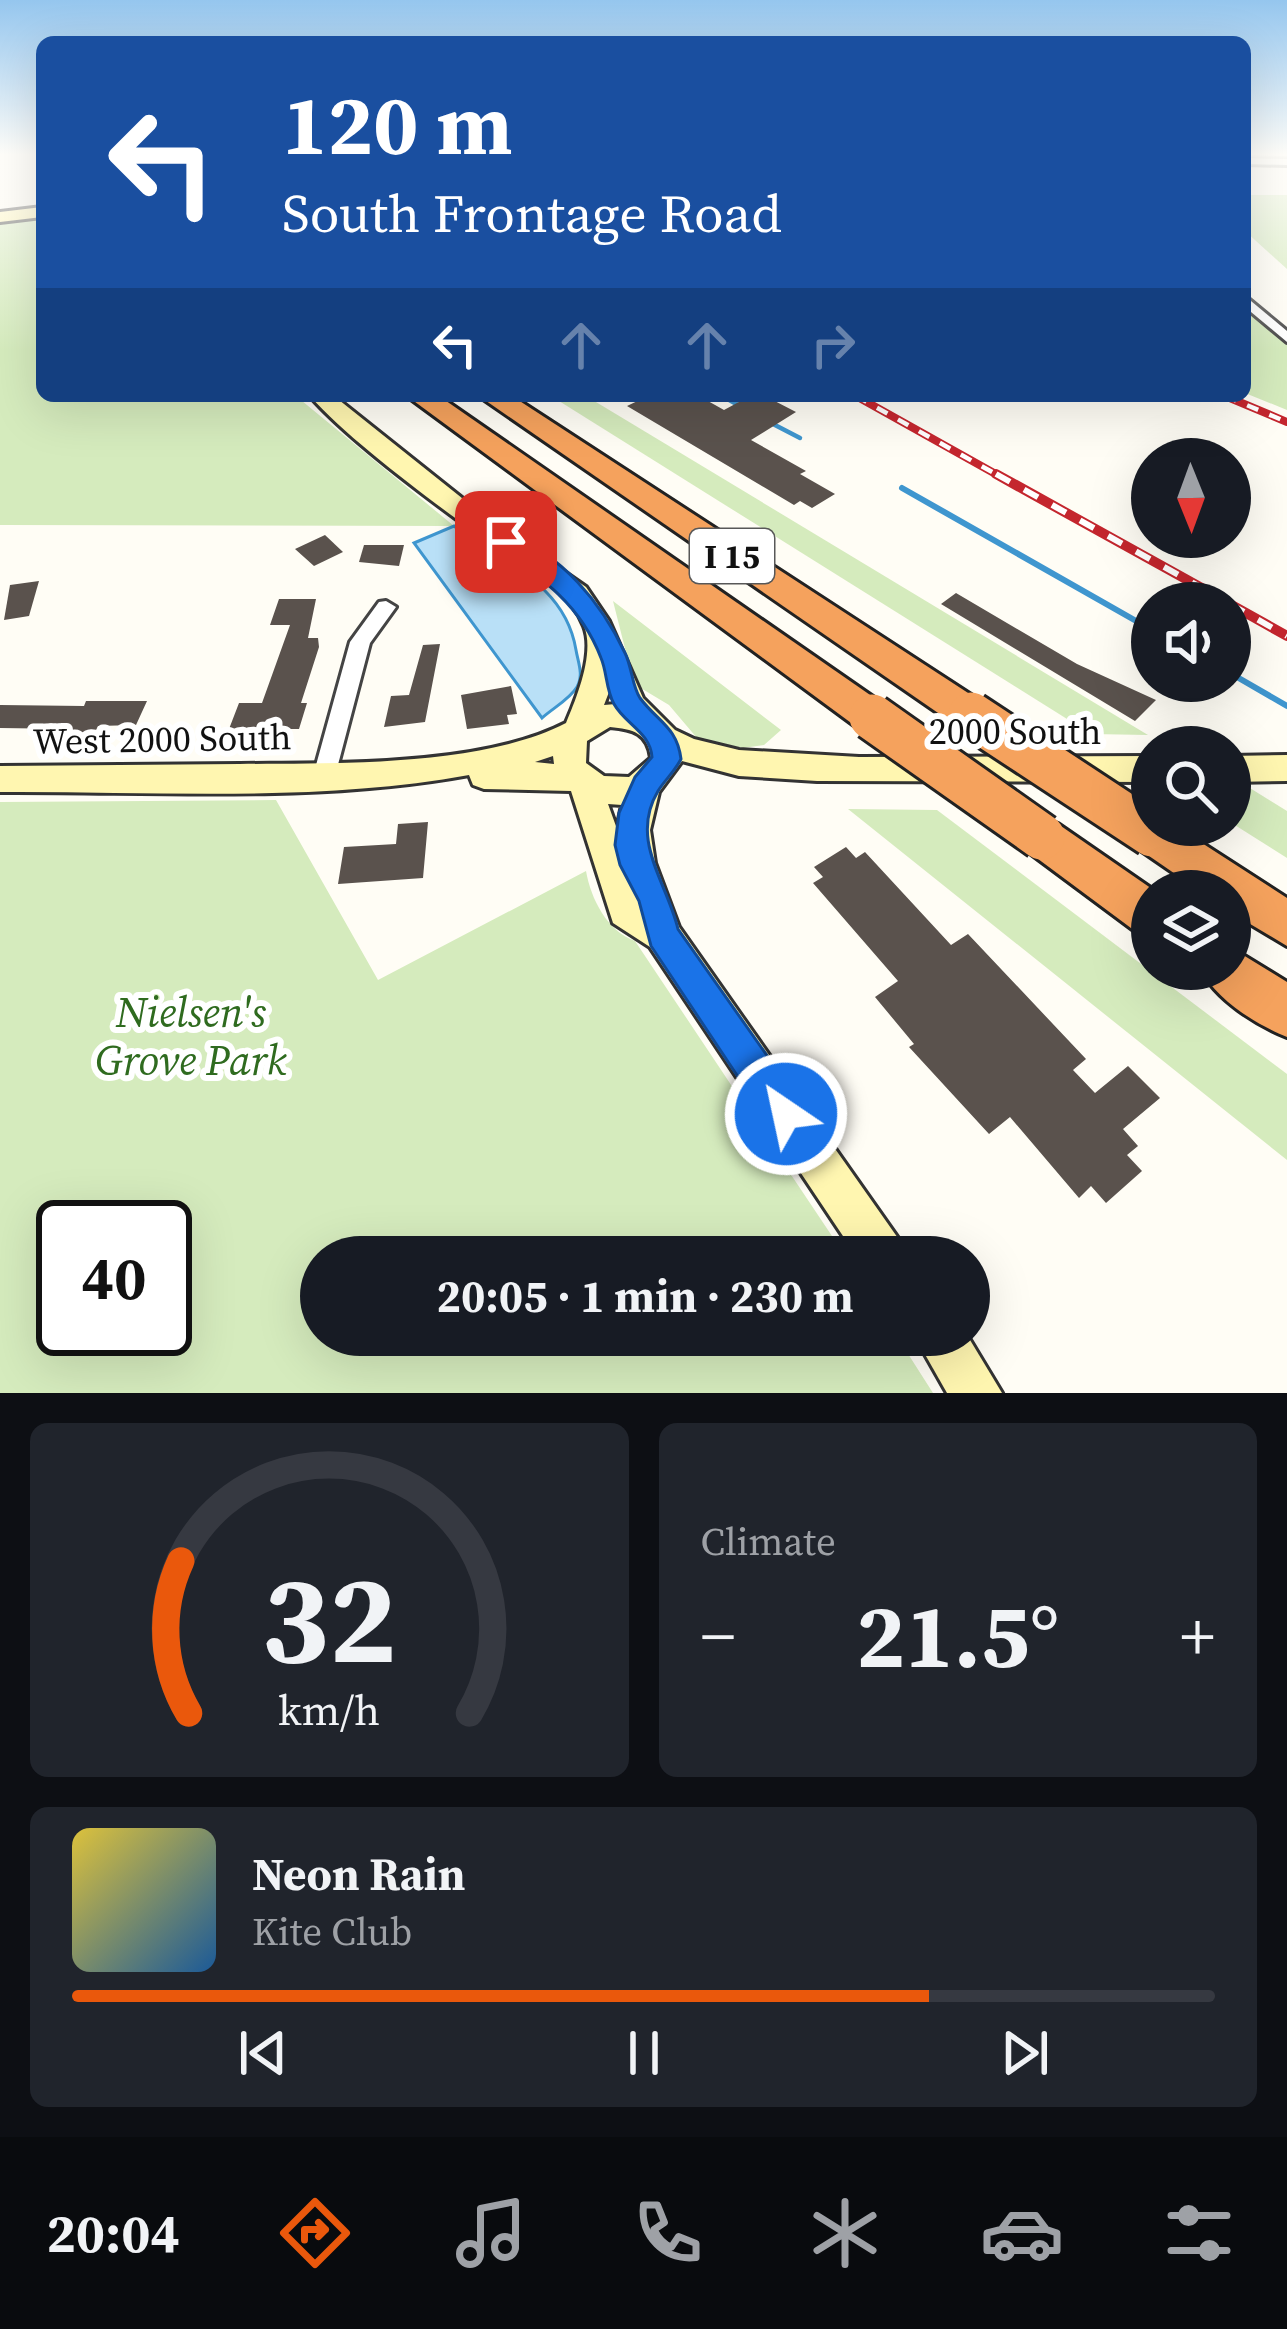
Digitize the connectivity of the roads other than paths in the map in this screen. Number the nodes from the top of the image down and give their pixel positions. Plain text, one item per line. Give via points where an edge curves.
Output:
1 (1251, 305) edge
2 (1287, 338) edge
3 (328, 402) edge
4 (429, 402) edge
5 (502, 402) edge
6 (386, 607) dead end
7 (600, 635) junction
8 (654, 729) junction
9 (577, 731) junction
10 (1287, 768) edge
11 (1131, 769) edge
12 (1251, 769) edge
13 (878, 771) junction
14 (324, 776) junction
15 (0, 779) edge
16 (582, 782) junction
17 (650, 782) junction
18 (1131, 901) edge
19 (1287, 924) edge
20 (663, 935) junction
21 (1251, 987) edge
22 (1287, 1012) edge
23 (870, 1236) edge
24 (952, 1356) edge
25 (977, 1393) edge

1 - 2 street
3 - 7 street via 561,580 589,608
4 - 18 highway, I 15, bridge
5 - 19 highway, I 15, bridge
6 - 14 street via 359,642
7 - 8 street via 625,700
7 - 9 street via 596,688
8 - 9 street via 610,715
8 - 13 street via 686,752 729,764
8 - 17 street via 667,759
9 - 14 street, West 2000 South via 475,764
9 - 16 street via 567,758
10 - 12 street
11 - 13 street, 2000 South
13 - 17 street via 788,783
14 - 15 street, West 2000 South
14 - 16 street, West 2000 South via 357,786 506,774
16 - 17 street via 614,793
16 - 20 street via 626,910
17 - 20 street via 630,845
20 - 23 street
21 - 22 highway
24 - 25 street

